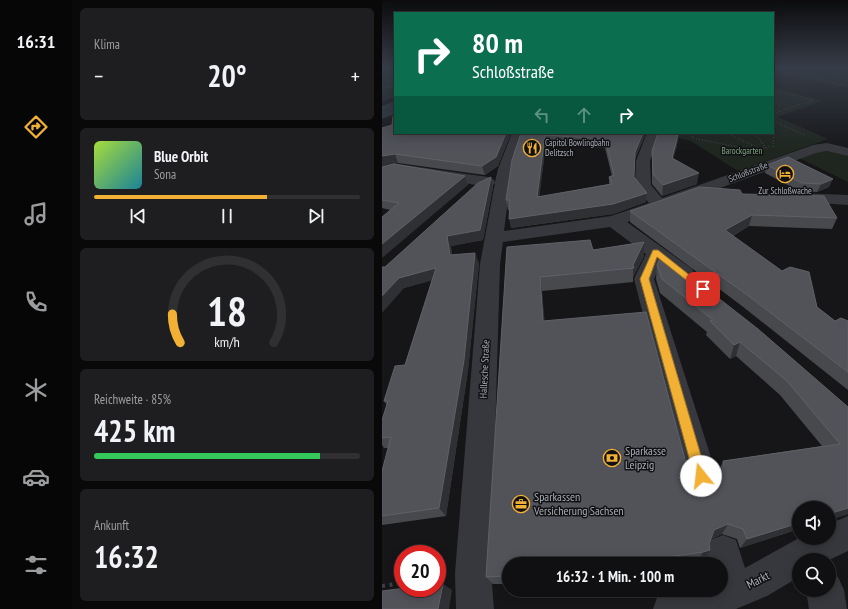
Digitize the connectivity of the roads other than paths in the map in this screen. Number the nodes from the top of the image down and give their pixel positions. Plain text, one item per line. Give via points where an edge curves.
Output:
1 (518, 134) edge
2 (653, 134) edge
3 (848, 152) edge
4 (504, 169) junction
5 (382, 171) edge
6 (488, 182) junction
7 (695, 192) junction
8 (468, 193) edge
9 (734, 194) edge
10 (781, 197) edge
11 (848, 200) edge
12 (659, 204) junction
13 (614, 221) junction
14 (495, 238) junction
15 (656, 252) junction
16 (698, 285) edge
17 (701, 476) dead end
18 (828, 547) edge
19 (722, 553) dead end
20 (732, 592) junction
21 (826, 597) edge
22 (475, 609) edge
23 (672, 609) edge
24 (828, 609) edge

1 - 4 street, Hallesche Straße
2 - 12 street via 643,161 643,186
3 - 7 street, Schloßstraße via 827,147 807,151
4 - 6 street
4 - 14 street, Hallesche Straße
5 - 6 street via 398,168
6 - 8 street
7 - 9 street, Schloßstraße
7 - 12 street, Schloßstraße
10 - 11 street
12 - 13 street, Schloßstraße
13 - 14 street, Schloßstraße
13 - 15 street
14 - 22 street, Hallesche Straße via 490,264 474,565
15 - 16 street
15 - 17 street via 644,279
18 - 20 street, Markt
19 - 20 street
20 - 23 street, Markt via 706,602
21 - 24 street

